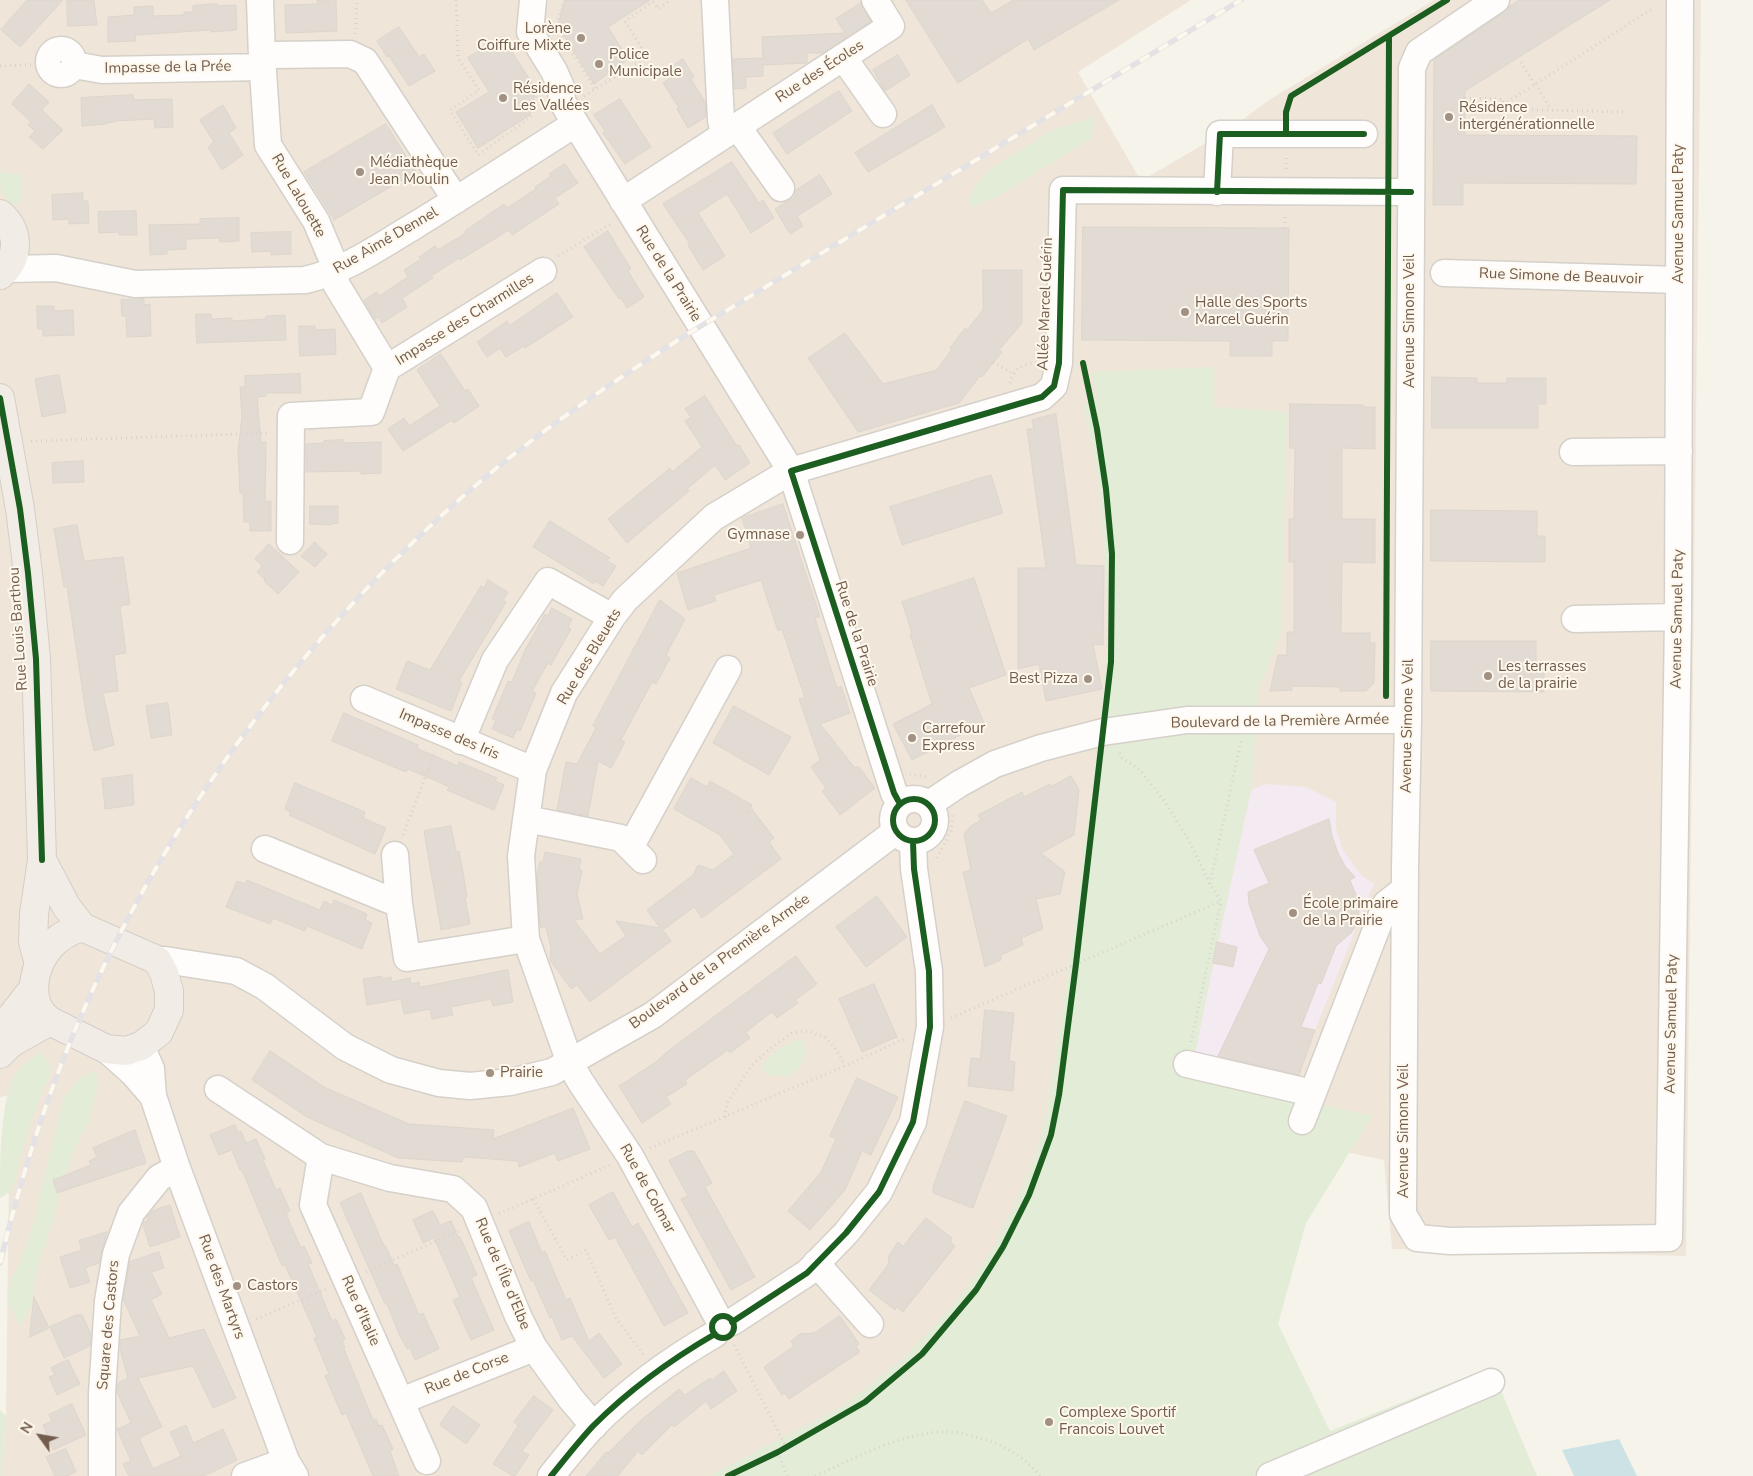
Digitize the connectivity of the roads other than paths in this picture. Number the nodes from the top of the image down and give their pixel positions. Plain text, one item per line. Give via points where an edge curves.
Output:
1 (260, 0) edge
2 (533, 0) edge
3 (715, 0) edge
4 (875, 0) edge
5 (1496, 0) edge
6 (1680, 0) edge
7 (844, 57) junction
8 (262, 62) junction
9 (61, 64) road end
10 (883, 114) dead end
11 (575, 124) junction
12 (730, 131) junction
13 (1364, 134) dead end
14 (781, 188) dead end
15 (1217, 192) junction
16 (1411, 192) junction
17 (456, 200) junction
18 (626, 207) junction
19 (0, 214) edge
20 (16, 244) junction
21 (56, 268) junction
22 (335, 271) junction
23 (543, 271) road end
24 (3, 272) edge
25 (1444, 273) dead end
26 (1679, 280) junction
27 (387, 368) junction
28 (0, 398) edge
29 (1679, 451) junction
30 (1573, 452) dead end
31 (791, 471) junction
32 (290, 541) dead end
33 (612, 617) junction
34 (1678, 617) junction
35 (1575, 619) dead end
36 (728, 669) dead end
37 (364, 699) dead end
38 (1408, 720) junction
39 (452, 737) junction
40 (534, 770) junction
41 (900, 804) junction
42 (942, 807) junction
43 (527, 819) junction
44 (904, 837) junction
45 (265, 849) dead end
46 (395, 855) road end
47 (42, 860) junction
48 (1405, 888) junction
49 (399, 904) junction
50 (82, 927) junction
51 (526, 939) junction
52 (157, 960) junction
53 (40, 964) junction
54 (209, 967) junction
55 (32, 990) junction
56 (169, 991) junction
57 (50, 1021) junction
58 (0, 1031) edge
59 (141, 1046) junction
60 (106, 1049) junction
61 (0, 1054) edge
62 (570, 1063) junction
63 (1187, 1064) road end
64 (218, 1089) dead end
65 (1312, 1094) junction
66 (153, 1096) junction
67 (1302, 1121) dead end
68 (321, 1157) junction
69 (177, 1168) junction
70 (1669, 1238) joint
71 (816, 1263) junction
72 (870, 1324) dead end
73 (723, 1328) junction
74 (534, 1348) junction
75 (1491, 1382) dead end
76 (401, 1401) junction
77 (594, 1426) junction
78 (427, 1461) dead end
79 (290, 1469) edge
80 (102, 1476) edge
81 (245, 1476) edge
82 (551, 1476) edge
83 (1270, 1476) edge

1 - 8 street, Rue Lalouette
2 - 11 street, Rue de la Prairie via 530,32 554,71 561,87 562,101
3 - 12 street via 721,120
4 - 7 street, Rue des Écoles via 891,26
5 - 16 street, Avenue Simone Veil via 1419,52 1412,68
6 - 26 street, Avenue Samuel Paty
7 - 10 street
7 - 12 street, Rue des Écoles
8 - 9 street, Impasse de la Prée via 102,70
8 - 17 street, Impasse de la Prée via 274,55 350,54 365,61
8 - 22 street, Rue Lalouette via 268,145 316,221
11 - 17 street, Rue Aimé Dennel
11 - 18 street, Rue de la Prairie
12 - 14 street
12 - 18 street, Rue des Écoles
13 - 15 street via 1220,134
15 - 16 street, Allée Marcel Guérin
15 - 31 street, Allée Marcel Guérin via 1062,190 1059,364 1054,386 1042,397 1008,408
16 - 38 street, Avenue Simone Veil
17 - 22 street, Rue Aimé Dennel
18 - 31 street, Rue de la Prairie
19 - 20 main road via 13,231
20 - 21 street, Rue Aimé Dennel
20 - 24 main road via 14,257
21 - 22 street, Rue Aimé Dennel via 135,284 305,280
21 - 24 street, Rue Aimé Dennel
22 - 27 street, Impasse des Charmilles via 336,284
23 - 27 street, Impasse des Charmilles
25 - 26 street, Rue Simone de Beauvoir
26 - 29 street, Avenue Samuel Paty
27 - 32 street, Impasse des Charmilles via 371,412 291,416
28 - 47 main road, Rue Louis Barthou via 25,543 36,660
29 - 30 street
29 - 34 street, Avenue Samuel Paty
31 - 33 street, Rue des Bleuets via 714,517 625,600
31 - 41 street, Rue de la Prairie
33 - 39 street via 548,581 495,660
33 - 40 street, Rue des Bleuets via 564,693
34 - 35 street
34 - 70 street, Avenue Samuel Paty
36 - 43 street via 637,853 621,838
37 - 39 street, Impasse des Iris
38 - 42 street, Boulevard de la Première Armée via 1187,720 1103,732 995,764 959,784
38 - 48 street, Avenue Simone Veil
39 - 40 street, Impasse des Iris
40 - 43 street, Rue des Bleuets
41 - 42 street via 920,799
41 - 44 street via 892,822
42 - 44 street via 936,816 934,829 926,839
43 - 51 street, Rue des Bleuets via 522,856
44 - 62 street, Boulevard de la Première Armée via 653,1015
44 - 71 street via 914,869 929,970 930,1028 913,1122 879,1192 846,1233
45 - 49 street
46 - 49 street
47 - 50 main road via 61,898
47 - 53 main road via 33,942
48 - 65 street via 1386,904
48 - 70 street, Avenue Simone Veil via 1403,1214 1417,1238 1450,1241
49 - 51 street via 406,958
50 - 52 main road
50 - 53 main road via 59,938 48,948
51 - 62 street, Rue des Bleuets
52 - 54 street, Boulevard de la Première Armée
52 - 56 main road
53 - 55 main road
54 - 56 street
54 - 62 street, Boulevard de la Première Armée via 236,971 264,986 344,1047 390,1070 439,1083 470,1086 510,1082 552,1072
55 - 57 main road via 42,1016
55 - 58 main road
56 - 59 main road via 169,1010 159,1032
57 - 60 main road
57 - 61 main road
59 - 60 main road via 126,1051
59 - 66 street, Rue des Martyrs via 151,1069
60 - 66 street, Rue des Martyrs
62 - 73 street, Rue de Colmar via 630,1156
63 - 65 street
64 - 68 street, Rue de l'Île d'Elbe
65 - 67 street
66 - 69 street, Rue des Martyrs
68 - 74 street, Rue de l'Île d'Elbe via 390,1178 453,1189 474,1208
68 - 76 street, Rue d'Italie via 313,1205
69 - 79 street, Rue des Martyrs
69 - 80 street, Square des Castors via 159,1178 131,1213 116,1254 108,1300 102,1393
71 - 72 street
71 - 73 street via 807,1273
73 - 77 street via 657,1371
74 - 76 street, Rue de Corse
74 - 77 street, Rue de l'Île d'Elbe
75 - 83 street
76 - 78 street, Rue d'Italie
77 - 82 street
79 - 81 street

